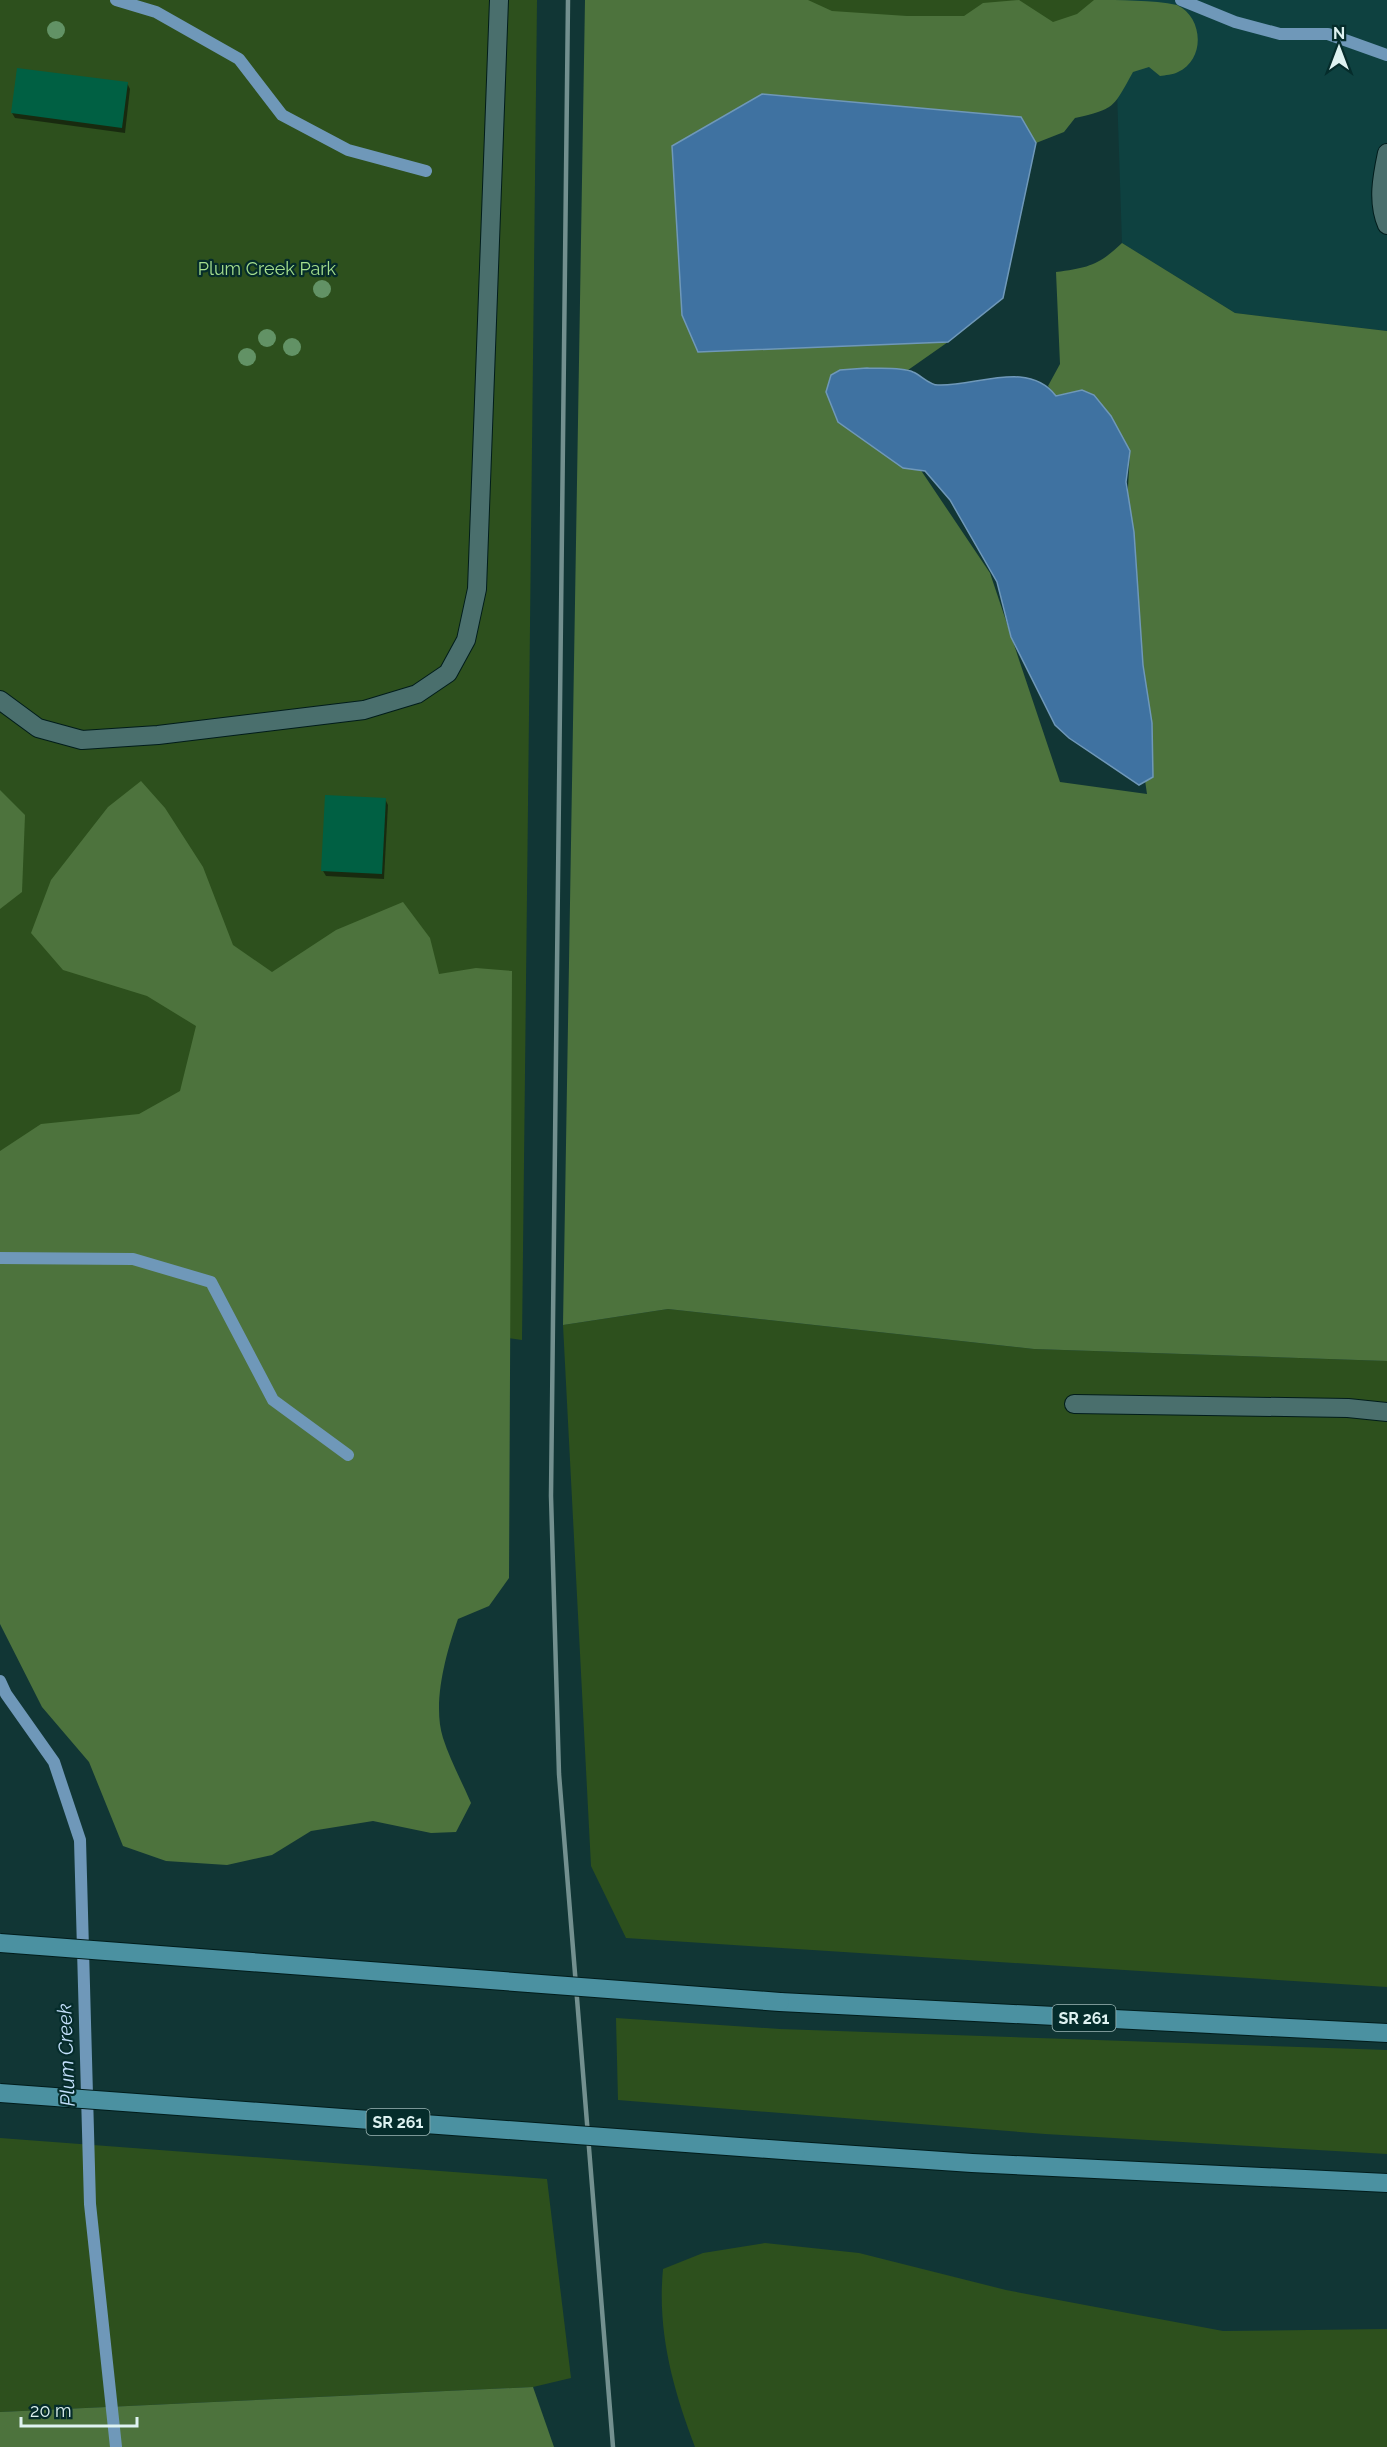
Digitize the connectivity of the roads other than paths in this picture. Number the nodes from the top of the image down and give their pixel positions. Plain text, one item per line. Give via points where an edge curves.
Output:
1 (499, 0) edge
2 (1387, 153) edge
3 (1387, 225) edge
4 (0, 700) edge
5 (1074, 1404) dead end
6 (1387, 1412) edge
7 (0, 1943) edge
8 (1387, 2033) edge
9 (0, 2092) edge
10 (1387, 2183) edge

1 - 4 lane via 477,589 466,640 448,673 417,694 364,710 136,737 82,740 38,728
2 - 3 lane via 1381,182
5 - 6 lane via 1348,1408
7 - 8 main road, SR 261, bridge via 780,2002
9 - 10 main road, SR 261, bridge via 972,2163

